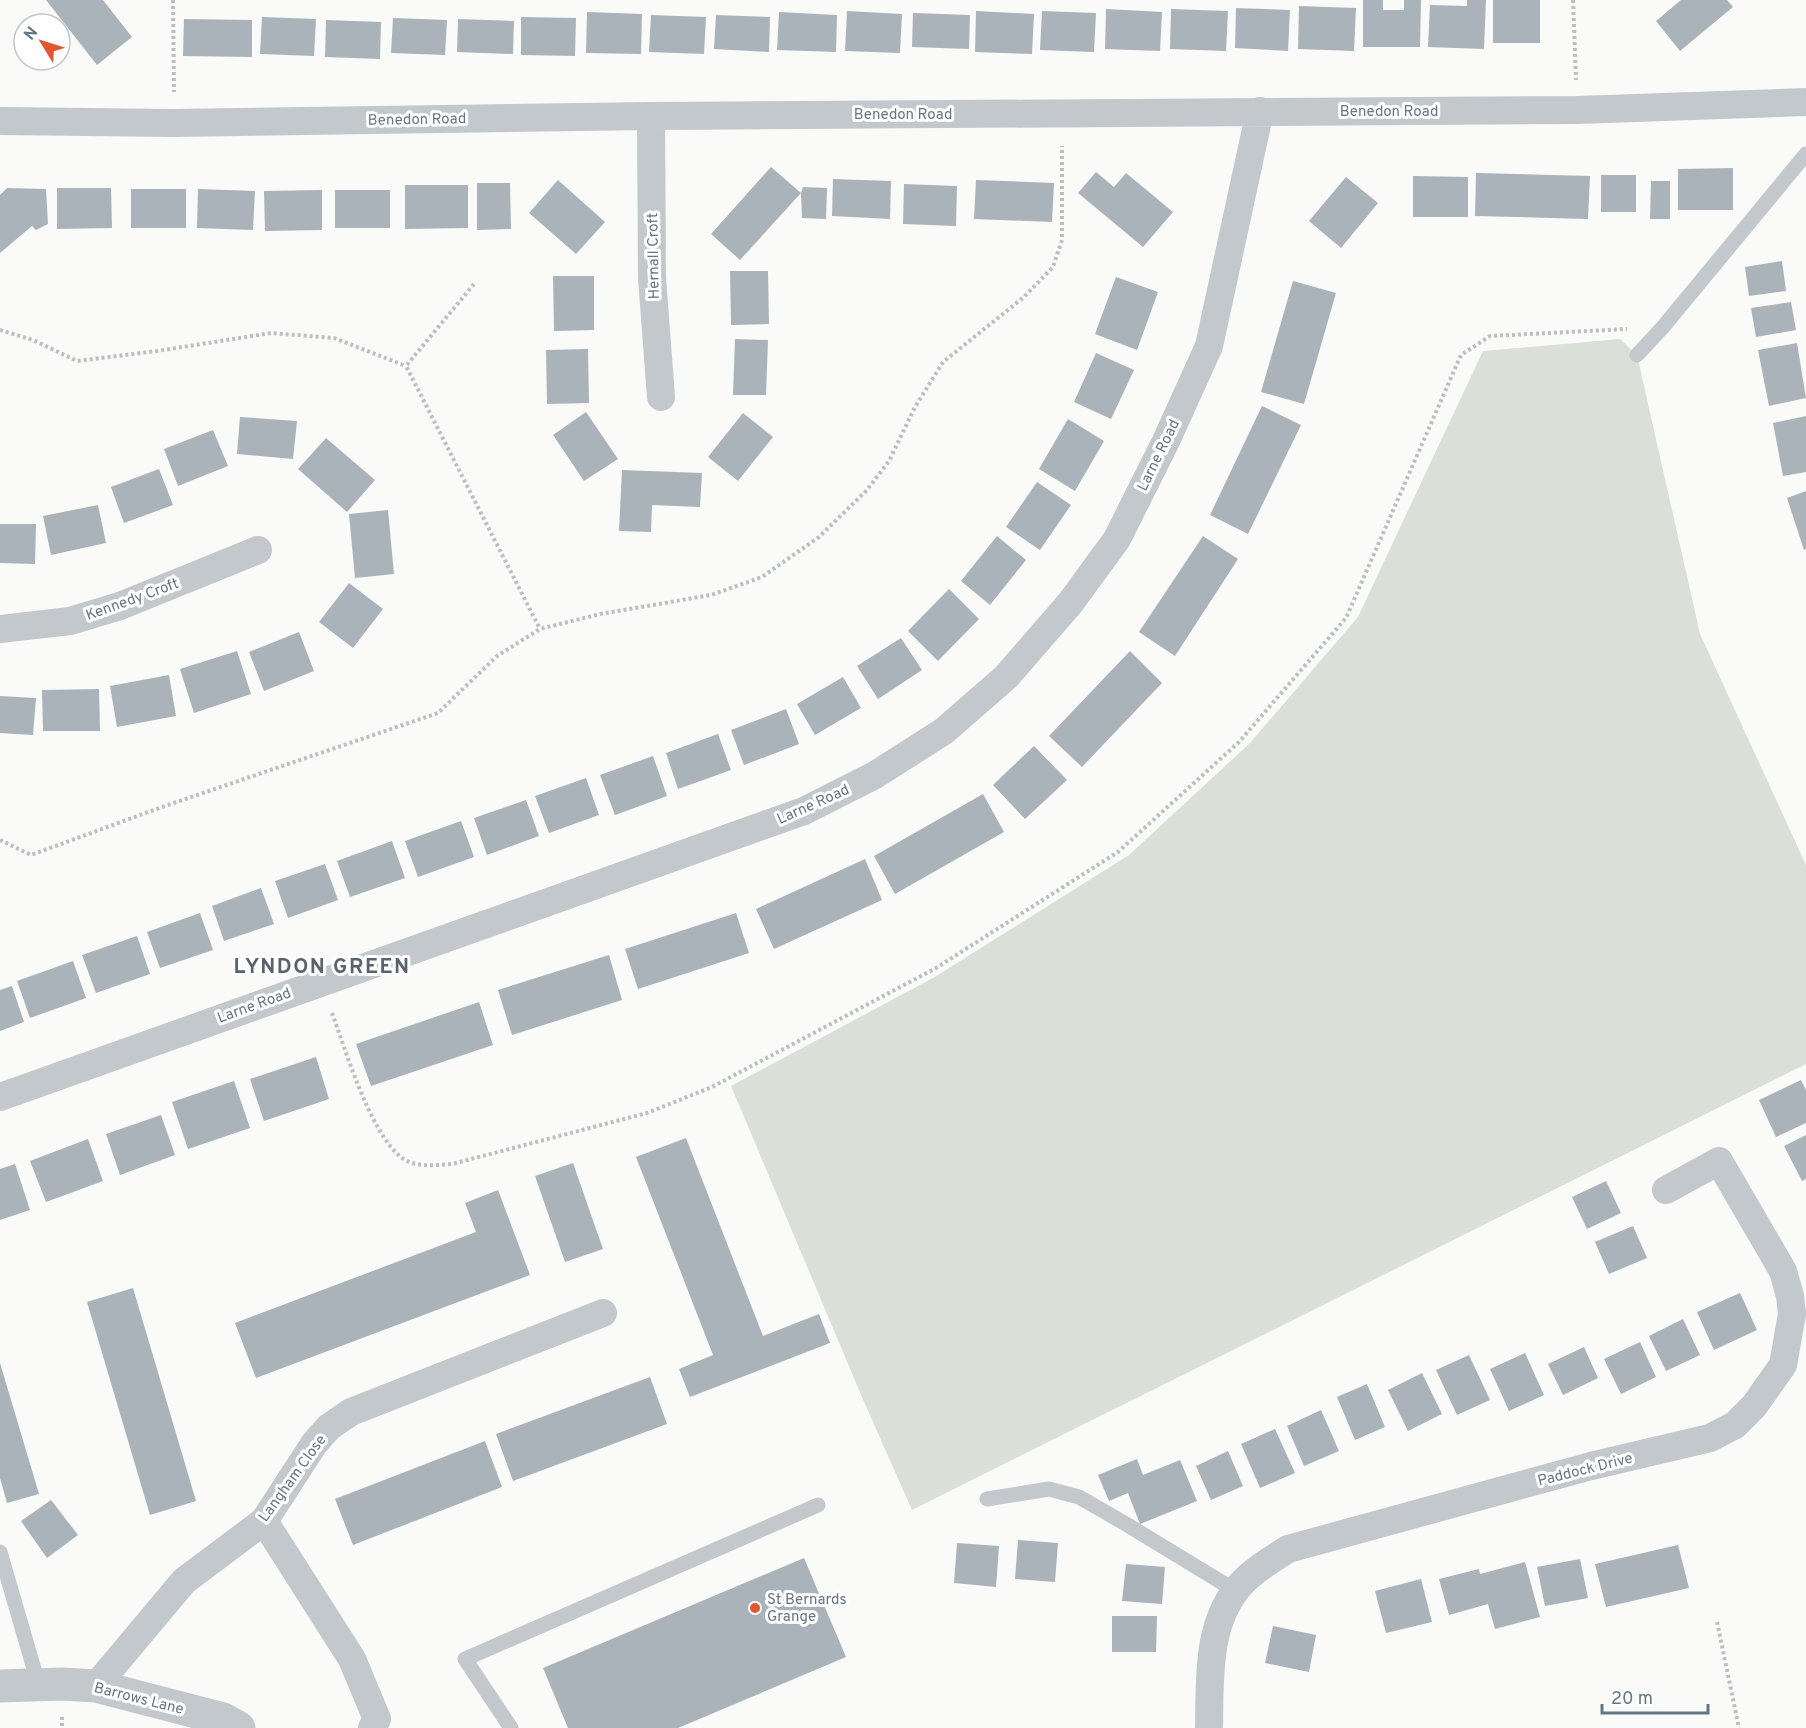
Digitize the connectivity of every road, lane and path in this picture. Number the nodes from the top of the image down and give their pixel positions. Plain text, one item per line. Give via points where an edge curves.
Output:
1 (173, 0) edge
2 (1573, 0) edge
3 (1806, 102) edge
4 (1260, 111) junction
5 (1577, 111) junction
6 (1062, 113) junction
7 (651, 116) junction
8 (0, 120) edge
9 (174, 123) junction
10 (1806, 154) edge
11 (474, 284) dead end
12 (1664, 327) junction
13 (0, 330) edge
14 (1637, 355) dead end
15 (406, 366) junction
16 (661, 397) dead end
17 (258, 550) dead end
18 (0, 629) edge
19 (540, 629) junction
20 (0, 840) edge
21 (320, 981) junction
22 (0, 1097) edge
23 (1666, 1190) dead end
24 (603, 1312) dead end
25 (987, 1499) dead end
26 (818, 1505) dead end
27 (264, 1521) junction
28 (0, 1552) edge
29 (1236, 1591) junction
30 (1717, 1622) dead end
31 (0, 1686) edge
32 (39, 1686) junction
33 (96, 1686) junction
34 (239, 1728) edge
35 (372, 1728) edge
36 (511, 1728) edge
37 (1209, 1728) edge
38 (1739, 1728) edge

1 - 9 path
2 - 5 path
3 - 5 street, Benedon Road
4 - 5 street, Benedon Road
4 - 6 street, Benedon Road
4 - 21 street, Larne Road via 1209,346 1117,539 1071,602 1006,678 944,731 875,776 804,811
6 - 7 street, Benedon Road
6 - 19 path via 1062,240 1053,267 1024,297 943,362 915,407 889,461 867,490 819,537 762,577 711,594
7 - 9 street, Benedon Road
7 - 16 street, Hernall Croft via 652,278
8 - 9 street, Benedon Road
10 - 12 lane
11 - 15 path
12 - 14 lane
12 - 21 path via 1490,336 1461,355 1346,618 1239,742 1118,852 936,968 712,1087 647,1113 452,1164 422,1166 404,1159 390,1145 369,1110
13 - 15 path via 33,340 77,361 271,333 334,338
15 - 19 path
17 - 18 street, Kennedy Croft via 120,606 70,621
19 - 20 path via 497,656 438,713 31,855
21 - 22 street, Larne Road
23 - 29 street, Paddock Drive via 1719,1161 1783,1271 1792,1314 1783,1365 1748,1413 1710,1438 1591,1466 1288,1549
24 - 27 street, Langham Close via 351,1412 329,1426 314,1444
25 - 29 lane via 1049,1489 1079,1497
26 - 36 lane via 465,1659
27 - 33 street, Langham Close via 184,1581
27 - 35 street via 352,1659 376,1719
28 - 32 lane
29 - 37 street, Paddock Drive via 1217,1628 1210,1662
30 - 38 path
31 - 32 street, Barrows Lane
32 - 33 street, Barrows Lane
33 - 34 street, Barrows Lane via 223,1719

